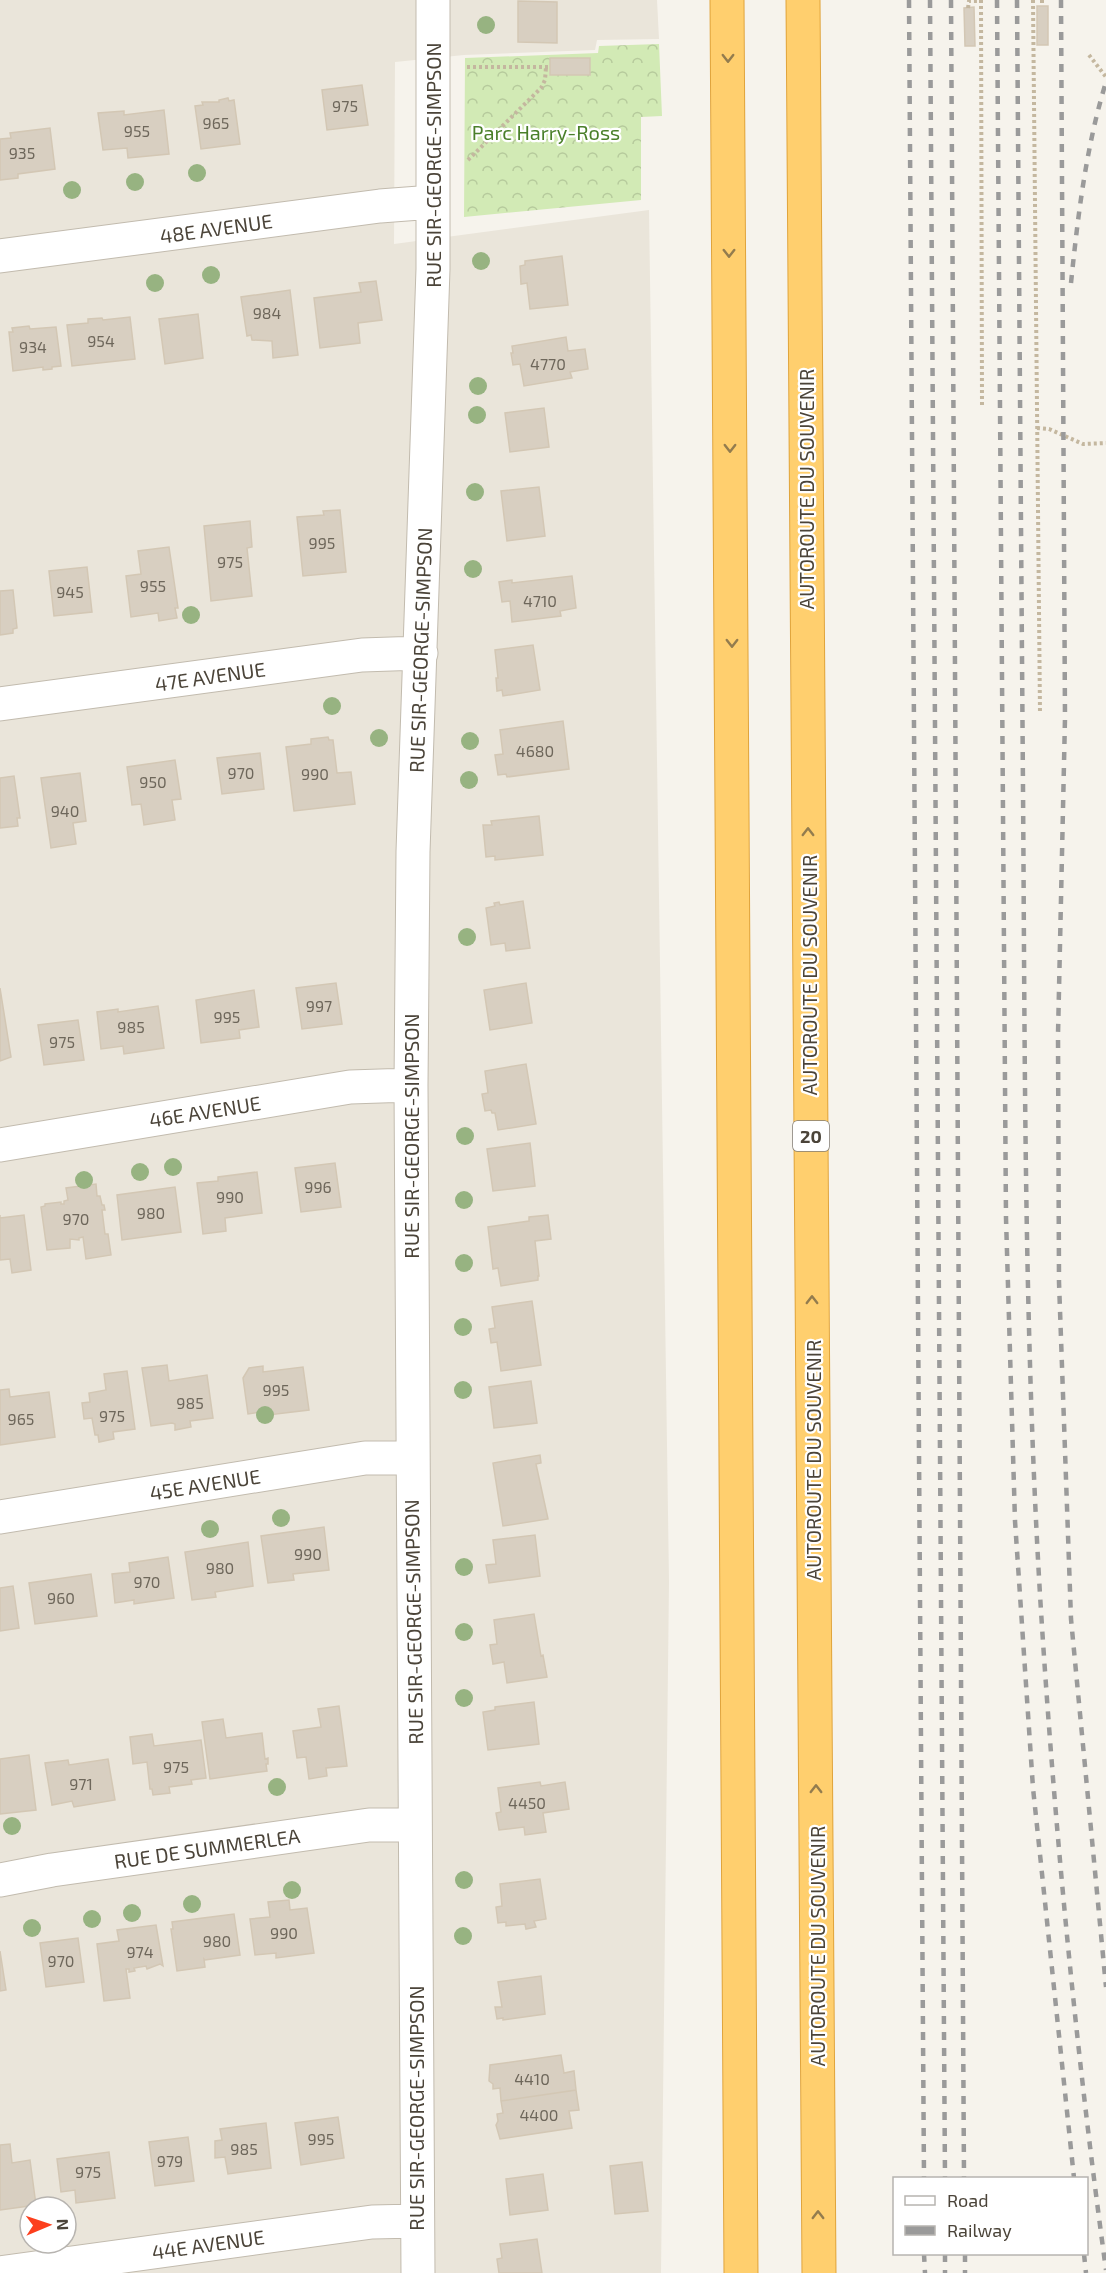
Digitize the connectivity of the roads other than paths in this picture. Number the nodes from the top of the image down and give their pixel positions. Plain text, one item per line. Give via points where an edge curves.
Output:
1 (433, 0) edge
2 (727, 0) edge
3 (803, 0) edge
4 (433, 202) junction
5 (0, 256) edge
6 (421, 653) junction
7 (0, 704) edge
8 (411, 1085) junction
9 (0, 1145) edge
10 (412, 1458) junction
11 (0, 1517) edge
12 (415, 1825) junction
13 (0, 1880) edge
14 (417, 2221) junction
15 (0, 2273) edge
16 (418, 2273) edge
17 (741, 2273) edge
18 (819, 2273) edge

1 - 4 street, RUE SIR-GEORGE-SIMPSON
2 -> 17 highway
18 -> 3 highway, AUTOROUTE DU SOUVENIR / 20
4 - 5 street, 48E AVENUE
4 - 6 street, RUE SIR-GEORGE-SIMPSON
6 - 7 street, 47E AVENUE via 362,655
6 - 8 street, RUE SIR-GEORGE-SIMPSON via 413,852
8 - 9 street, 46E AVENUE via 350,1087
8 - 10 street, RUE SIR-GEORGE-SIMPSON
10 - 11 street, 45E AVENUE via 365,1458
10 - 12 street, RUE SIR-GEORGE-SIMPSON
12 - 13 street, RUE DE SUMMERLEA via 369,1825
12 - 14 street, RUE SIR-GEORGE-SIMPSON
14 - 15 street, 44E AVENUE via 372,2222
14 - 16 street, RUE SIR-GEORGE-SIMPSON

